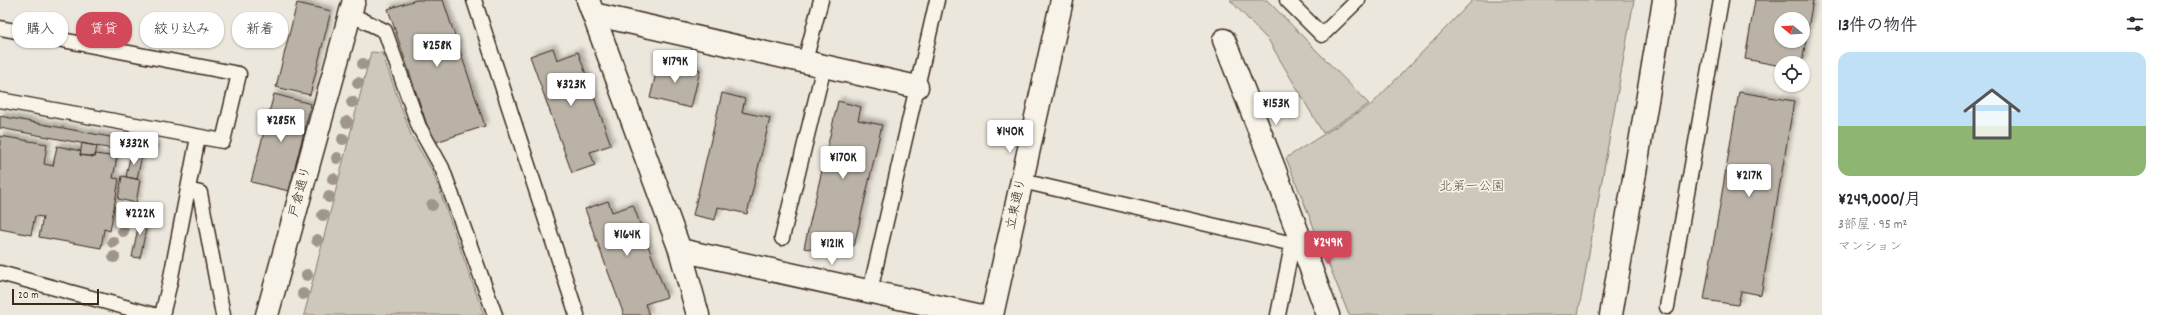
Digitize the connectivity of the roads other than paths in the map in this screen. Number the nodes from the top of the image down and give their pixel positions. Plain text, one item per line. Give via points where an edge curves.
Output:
1 (474, 0) edge
2 (821, 0) edge
3 (938, 0) edge
4 (1062, 0) edge
5 (1287, 0) edge
6 (1358, 0) edge
7 (1664, 0) edge
8 (1721, 0) edge
9 (352, 7) edge
10 (591, 7) edge
11 (0, 28) edge
12 (1224, 40) dead end
13 (814, 64) junction
14 (917, 87) junction
15 (0, 100) edge
16 (198, 137) junction
17 (1022, 180) junction
18 (188, 190) junction
19 (1295, 235) junction
20 (782, 238) dead end
21 (680, 250) junction
22 (0, 273) edge
23 (870, 291) junction
24 (1667, 307) dead end
25 (154, 315) edge
26 (162, 315) edge
27 (223, 315) edge
28 (267, 315) edge
29 (495, 315) edge
30 (577, 315) edge
31 (698, 315) edge
32 (977, 315) edge
33 (992, 315) edge
34 (1278, 315) edge
35 (1328, 315) edge
36 (1611, 315) edge

1 - 30 lane
2 - 13 lane
3 - 14 lane
4 - 17 street, 立東通り
5 - 6 lane via 1322,35
7 - 36 street
8 - 24 lane
9 - 28 street, 戸倉通り
9 - 29 lane via 385,31 419,127 442,168
10 - 13 street
10 - 21 street
11 - 16 lane via 239,74 223,141
12 - 19 street
13 - 14 street
13 - 20 lane
14 - 23 lane
15 - 16 lane
16 - 18 lane
17 - 19 lane
17 - 33 street, 立東通り
18 - 26 lane
18 - 27 lane via 200,193
19 - 34 lane
19 - 35 street
21 - 23 street
21 - 31 street
22 - 25 lane
23 - 32 street

